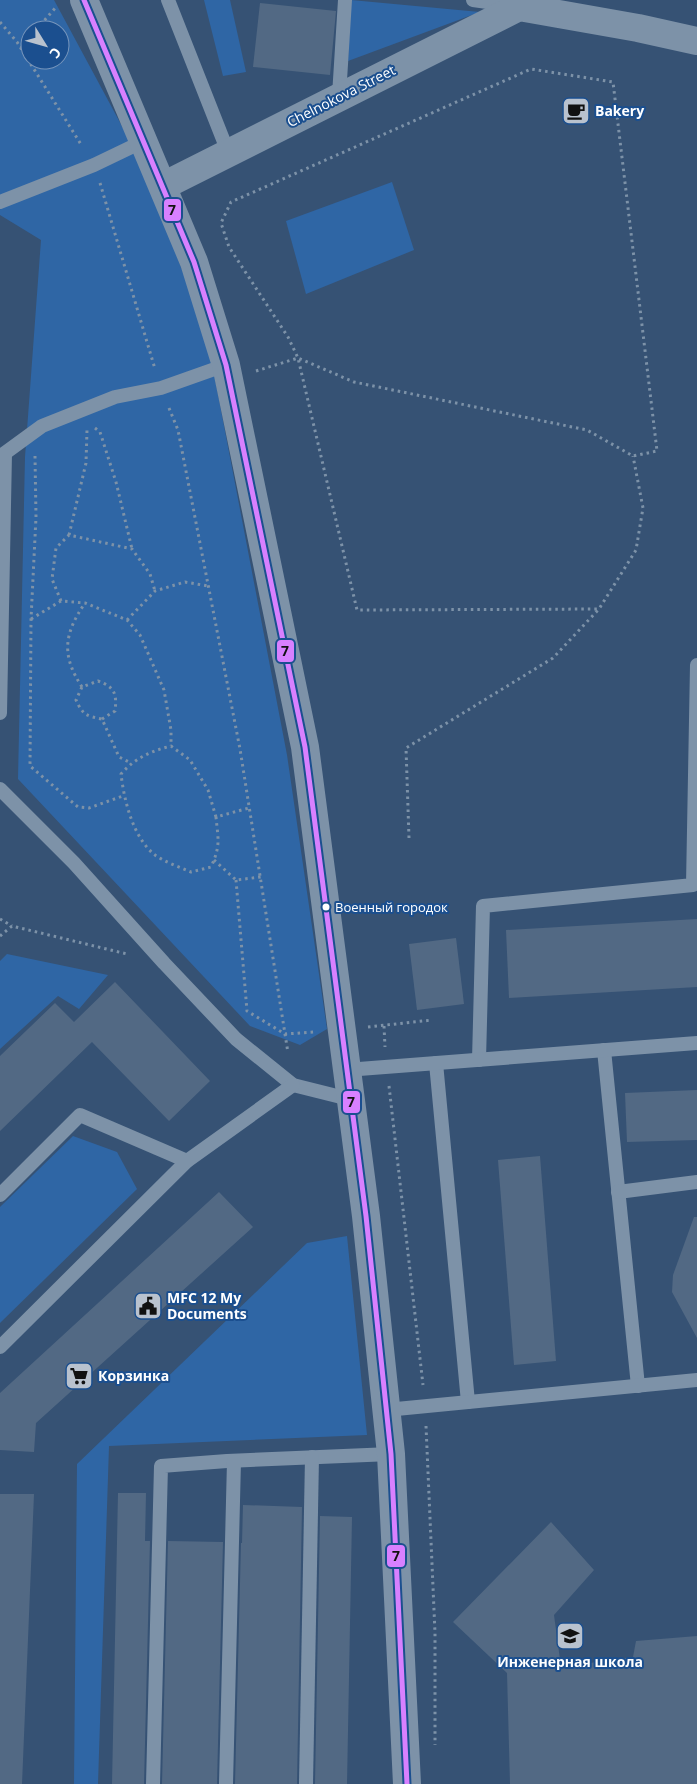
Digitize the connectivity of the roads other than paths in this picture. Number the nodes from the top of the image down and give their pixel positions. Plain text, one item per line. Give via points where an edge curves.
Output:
1 (84, 0) edge
2 (168, 0) edge
3 (345, 0) edge
4 (473, 0) edge
5 (519, 7) junction
6 (697, 41) edge
7 (339, 96) junction
8 (144, 141) junction
9 (228, 152) junction
10 (163, 186) junction
11 (0, 202) edge
12 (228, 372) junction
13 (697, 665) edge
14 (0, 713) edge
15 (0, 789) edge
16 (697, 1043) edge
17 (604, 1050) junction
18 (479, 1060) junction
19 (436, 1063) junction
20 (346, 1070) junction
21 (293, 1085) junction
22 (349, 1099) junction
23 (187, 1161) junction
24 (697, 1182) edge
25 (618, 1192) junction
26 (0, 1195) edge
27 (0, 1347) edge
28 (697, 1380) edge
29 (638, 1386) junction
30 (468, 1402) junction
31 (386, 1410) junction
32 (391, 1454) junction
33 (312, 1457) junction
34 (234, 1461) junction
35 (153, 1784) edge
36 (226, 1784) edge
37 (306, 1784) edge
38 (407, 1784) edge

1 - 8 street
2 - 9 lane
3 - 7 lane
4 - 5 lane
5 - 6 street
5 - 7 street, Chelnokova Street
7 - 9 street, Chelnokova Street
8 - 10 street
8 - 11 lane via 94,165
9 - 10 street, Chelnokova Street
10 - 12 street via 194,262
12 - 14 lane via 115,398 42,426 5,453
12 - 20 street via 305,747
13 - 18 lane via 694,884 483,906
15 - 21 lane via 236,1039
16 - 17 lane
17 - 18 lane
17 - 25 lane
18 - 19 lane
19 - 20 lane
19 - 30 lane
20 - 22 street
21 - 22 lane
21 - 23 lane
22 - 31 street via 366,1216
23 - 26 lane via 80,1115
23 - 27 lane
24 - 25 lane
25 - 29 lane
28 - 29 lane
29 - 30 lane
30 - 31 lane
31 - 32 street
32 - 33 lane
32 - 38 street
33 - 34 lane
33 - 37 lane
34 - 35 lane via 161,1466
34 - 36 lane

